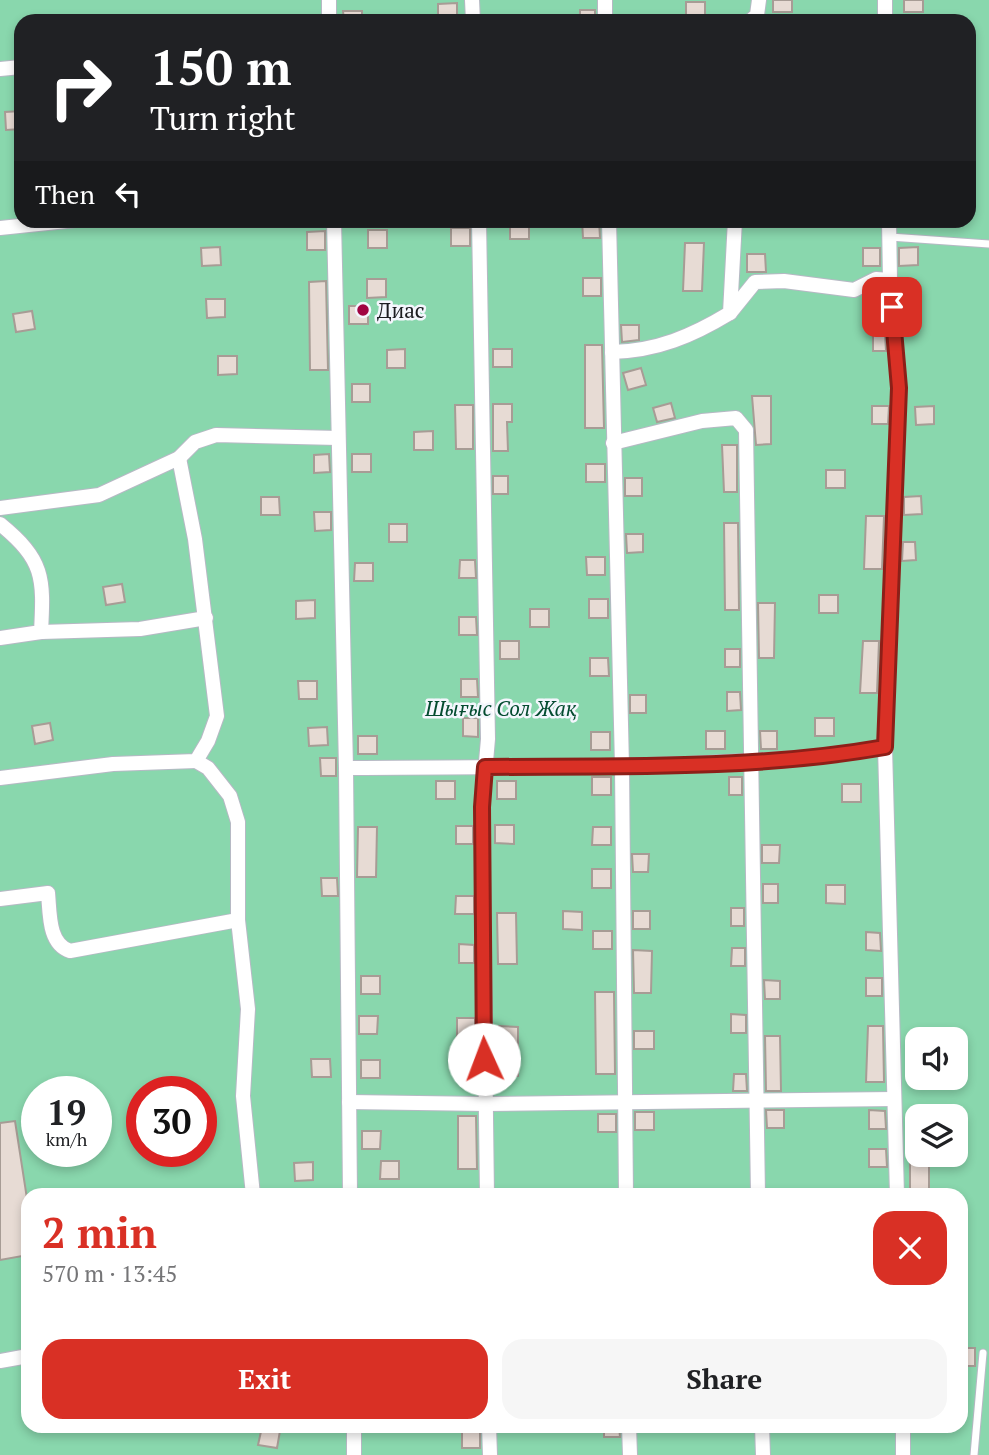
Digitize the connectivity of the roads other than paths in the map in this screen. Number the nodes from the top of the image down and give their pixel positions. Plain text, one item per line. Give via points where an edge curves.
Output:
1 (334, 228) edge
2 (479, 228) edge
3 (609, 228) edge
4 (735, 228) edge
5 (889, 228) edge
6 (889, 237) junction
7 (989, 244) edge
8 (890, 280) junction
9 (730, 313) junction
10 (612, 352) junction
11 (338, 438) junction
12 (613, 443) junction
13 (179, 458) junction
14 (0, 508) edge
15 (0, 524) edge
16 (206, 618) junction
17 (41, 632) junction
18 (0, 638) edge
19 (885, 747) junction
20 (196, 761) junction
21 (752, 761) junction
22 (622, 766) junction
23 (485, 767) junction
24 (346, 768) junction
25 (0, 778) edge
26 (0, 899) edge
27 (238, 920) junction
28 (894, 1099) junction
29 (756, 1100) junction
30 (624, 1101) junction
31 (349, 1102) junction
32 (486, 1104) junction
33 (252, 1188) edge
34 (350, 1188) edge
35 (487, 1188) edge
36 (626, 1188) edge
37 (758, 1188) edge
38 (897, 1188) edge
39 (983, 1353) dead end
40 (21, 1357) edge
41 (0, 1361) edge
42 (354, 1433) edge
43 (489, 1433) edge
44 (629, 1433) edge
45 (762, 1433) edge
46 (903, 1433) edge
47 (354, 1455) edge
48 (490, 1455) edge
49 (630, 1455) edge
50 (762, 1455) edge
51 (903, 1455) edge
52 (974, 1455) edge

1 - 11 street
2 - 23 street
3 - 10 street
4 - 9 street
5 - 6 street
6 - 7 lane
6 - 8 street
8 - 9 street via 876,279 854,290 755,282
8 - 19 street via 899,388
9 - 10 street via 700,332 664,346
10 - 12 street
11 - 13 street via 216,435 195,442
11 - 24 street
12 - 21 street via 702,421 736,418 746,430
12 - 22 street
13 - 14 street via 99,495
13 - 16 street
15 - 17 street via 37,562 44,586
16 - 17 street via 140,629
16 - 20 street via 217,716
17 - 18 street
19 - 21 street
19 - 28 street
20 - 25 street via 113,764
20 - 27 street via 208,768 230,796 238,822
21 - 22 street
21 - 29 street
22 - 23 street
22 - 30 street
23 - 24 street
23 - 32 street
24 - 31 street
26 - 27 street via 48,893 54,939 70,951
27 - 33 street via 248,1009 243,1096
28 - 29 street
28 - 38 street
29 - 30 street
29 - 37 street
30 - 32 street
30 - 36 street
31 - 32 street
31 - 34 street
32 - 35 street
39 - 52 lane
40 - 41 street
42 - 47 street
43 - 48 street
44 - 49 street
45 - 50 street
46 - 51 street

